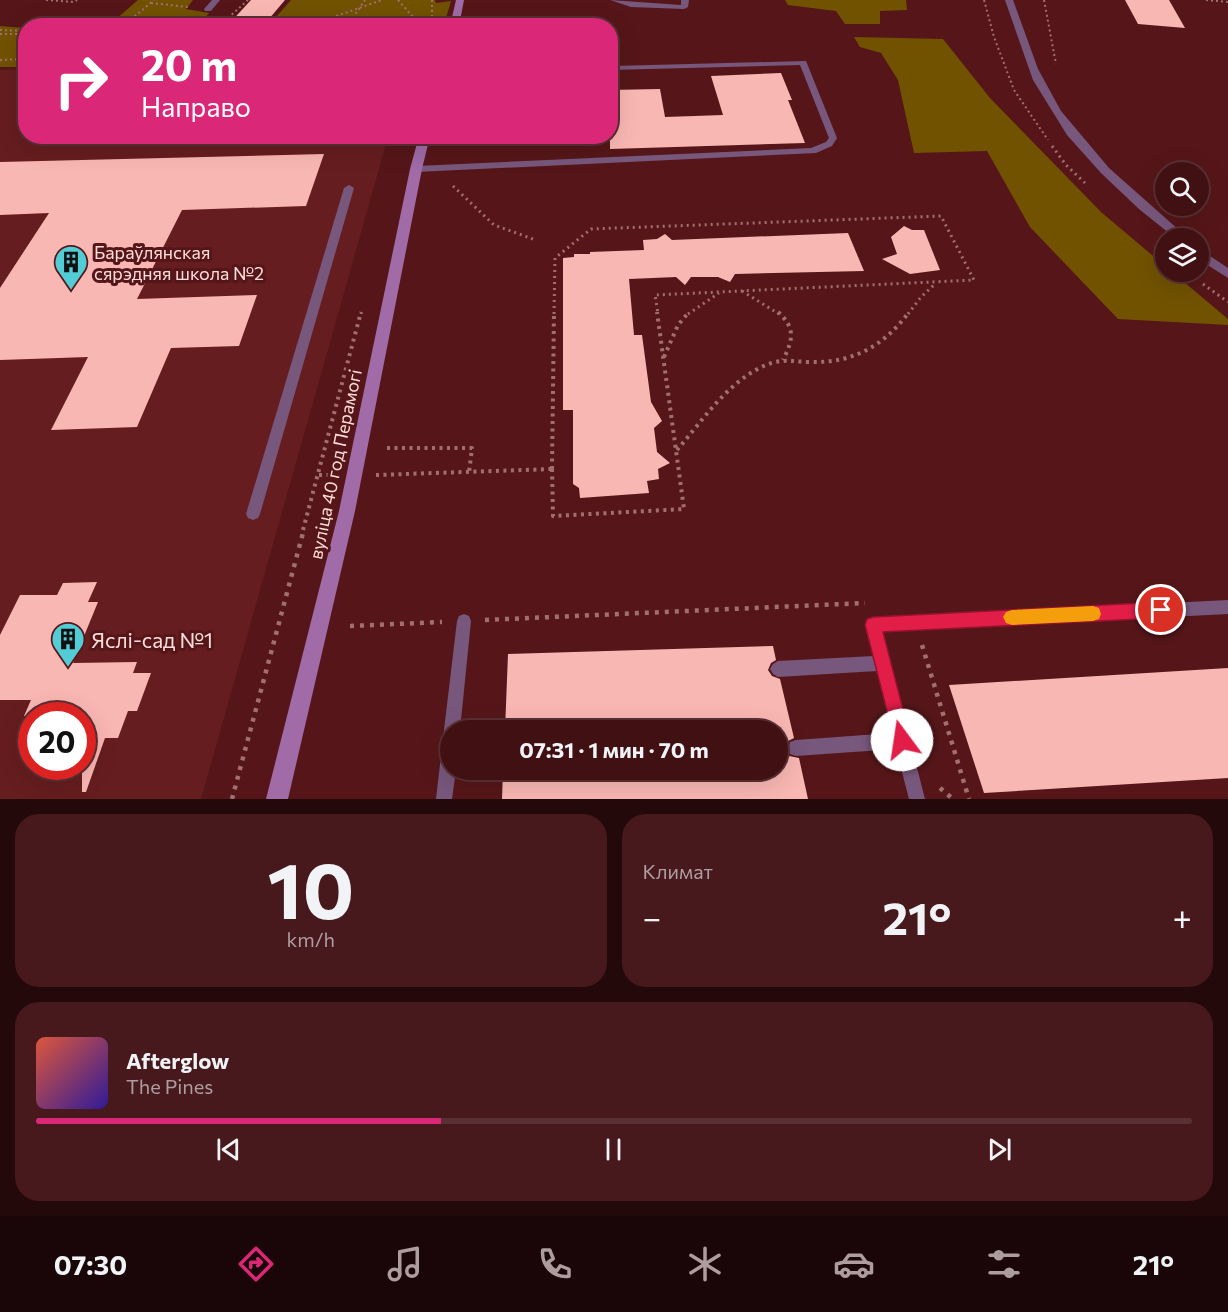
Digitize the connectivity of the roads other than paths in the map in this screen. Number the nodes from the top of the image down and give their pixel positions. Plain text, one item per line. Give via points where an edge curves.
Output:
1 (216, 0) edge
2 (460, 0) edge
3 (614, 0) edge
4 (685, 0) edge
5 (1010, 0) edge
6 (208, 9) dead end
7 (456, 18) edge
8 (618, 68) edge
9 (423, 144) edge
10 (416, 169) junction
11 (349, 188) dead end
12 (1170, 228) edge
13 (1209, 260) edge
14 (1228, 274) edge
15 (253, 514) dead end
16 (1228, 607) edge
17 (464, 621) road end
18 (883, 663) junction
19 (778, 669) dead end
20 (453, 720) edge
21 (902, 740) junction
22 (796, 748) dead end
23 (446, 780) edge
24 (277, 799) edge
25 (444, 799) edge
26 (917, 799) edge

1 - 6 lane
2 - 7 street
3 - 4 lane via 632,5 684,7
5 - 12 street via 1031,64 1062,121 1128,192
8 - 10 lane via 803,63 833,138 813,151
9 - 10 street, вуліца 40 год Перамогі
10 - 24 street, вуліца 40 год Перамогі via 354,475
11 - 15 lane
13 - 14 street
16 - 18 lane via 873,625
17 - 20 lane
18 - 19 lane
18 - 21 lane
21 - 22 lane
21 - 26 lane
23 - 25 lane

